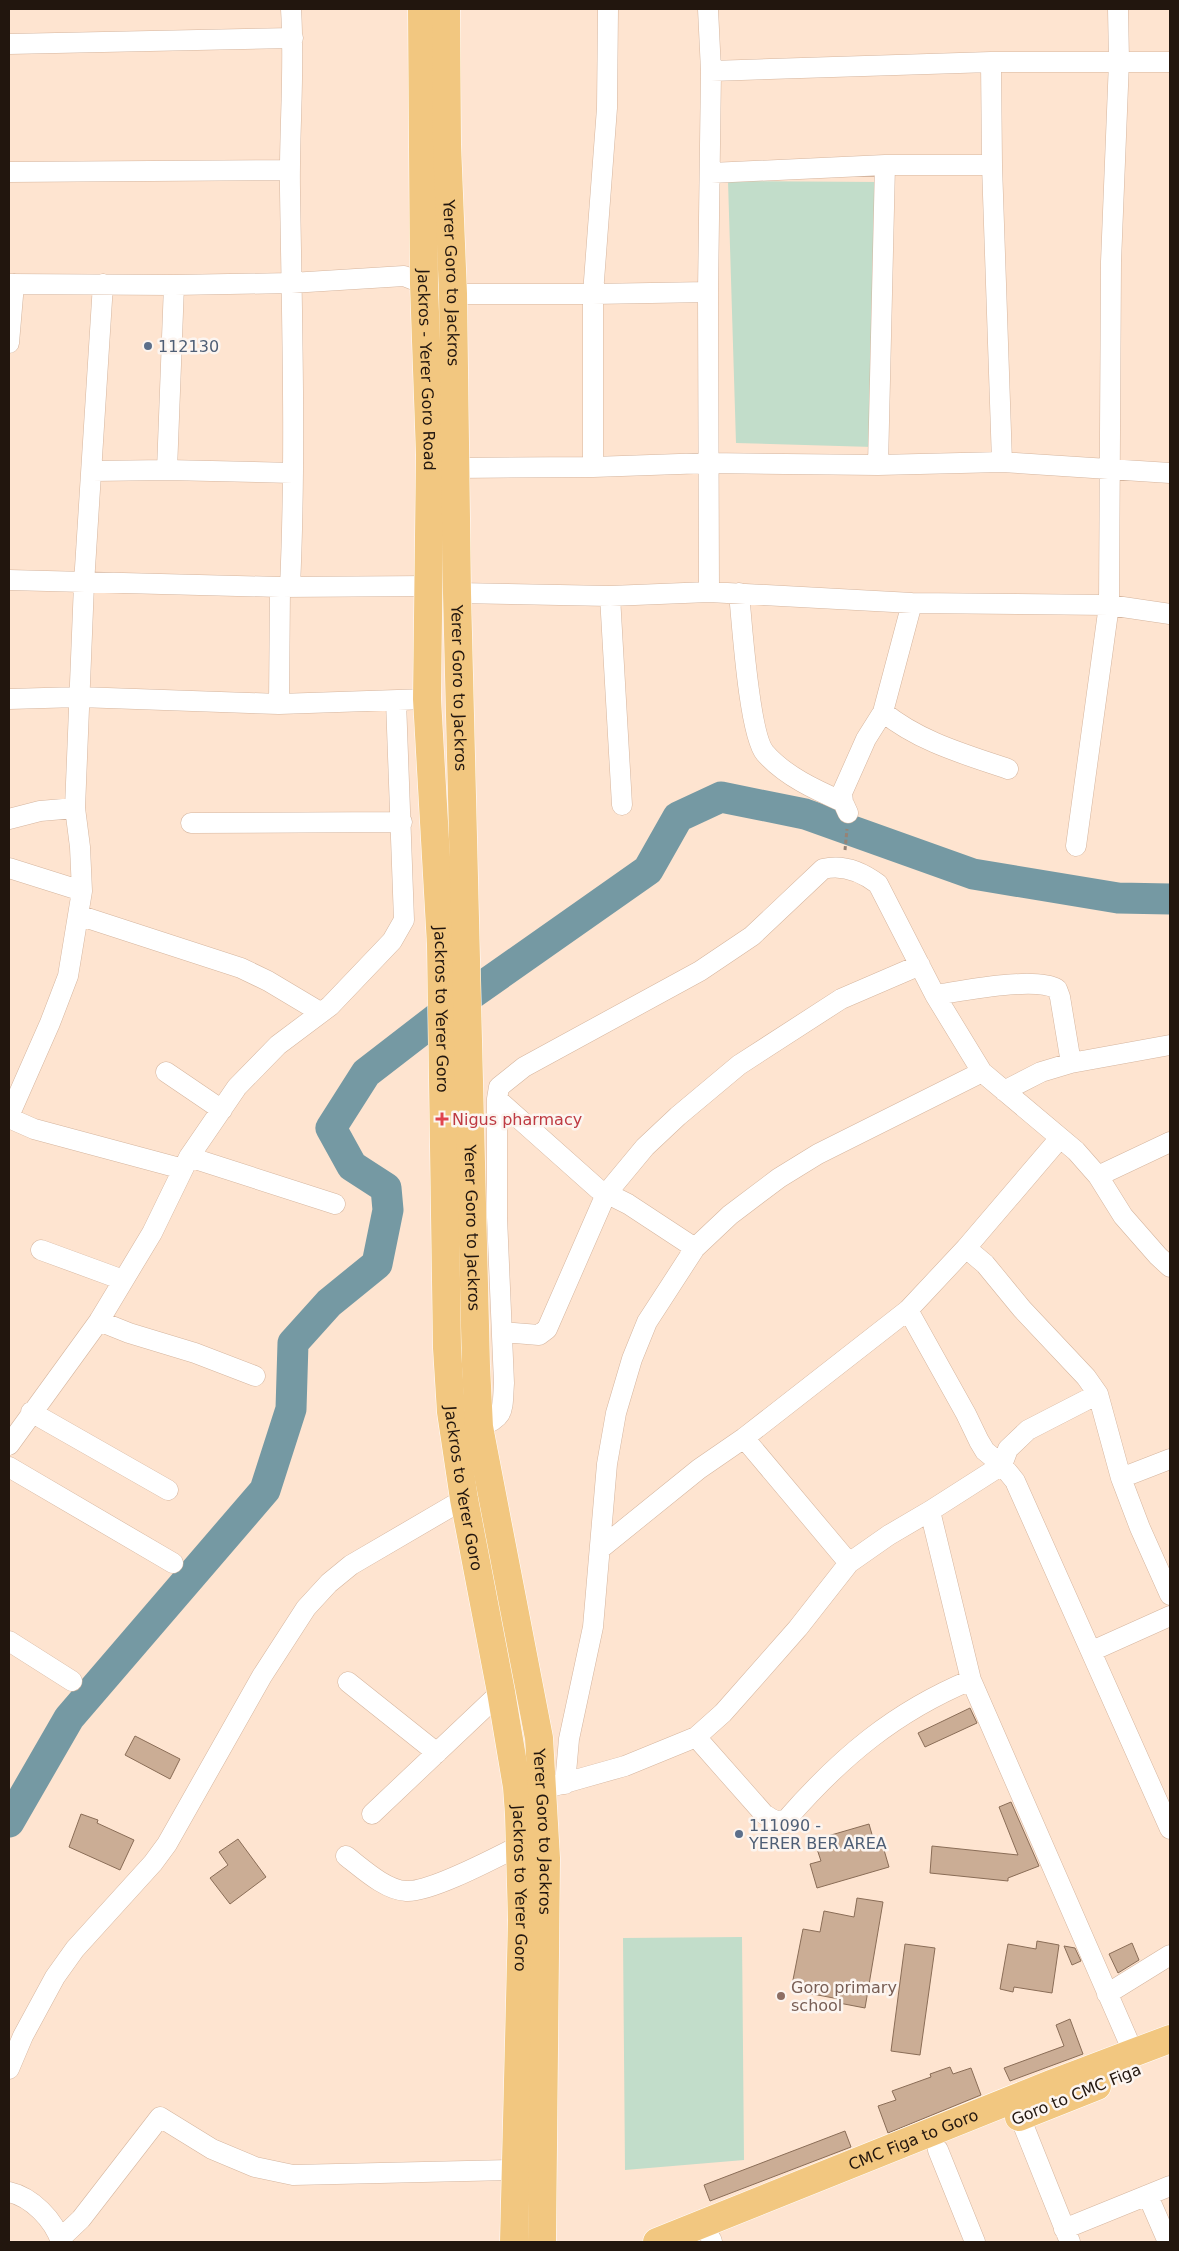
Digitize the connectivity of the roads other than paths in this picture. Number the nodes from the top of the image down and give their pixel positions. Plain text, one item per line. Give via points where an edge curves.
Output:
1 (291, 9) edge
2 (422, 9) edge
3 (446, 9) edge
4 (608, 9) edge
5 (708, 9) edge
6 (1118, 9) edge
7 (293, 38) junction
8 (9, 44) edge
9 (1119, 61) junction
10 (991, 62) junction
11 (1170, 62) edge
12 (711, 71) junction
13 (885, 165) junction
14 (992, 165) junction
15 (290, 170) junction
16 (9, 172) edge
17 (711, 173) junction
18 (291, 282) junction
19 (11, 284) edge
20 (103, 284) junction
21 (424, 284) junction
22 (174, 285) junction
23 (708, 292) junction
24 (453, 294) junction
25 (593, 294) junction
26 (9, 343) edge
27 (708, 462) junction
28 (1002, 462) junction
29 (878, 465) junction
30 (593, 467) junction
31 (1109, 467) junction
32 (455, 468) junction
33 (167, 470) junction
34 (92, 471) junction
35 (293, 473) junction
36 (1170, 473) edge
37 (9, 580) edge
38 (84, 584) junction
39 (430, 586) junction
40 (285, 587) junction
41 (709, 592) junction
42 (457, 593) junction
43 (739, 593) junction
44 (610, 596) junction
45 (912, 603) junction
46 (1109, 605) junction
47 (1170, 614) edge
48 (79, 697) junction
49 (9, 699) edge
50 (428, 699) junction
51 (396, 701) junction
52 (278, 704) junction
53 (883, 712) junction
54 (429, 730) joint
55 (1008, 769) dead end
56 (622, 805) dead end
57 (75, 808) junction
58 (9, 819) edge
59 (402, 822) junction
60 (191, 823) dead end
61 (1076, 846) dead end
62 (9, 868) edge
63 (82, 891) junction
64 (78, 915) junction
65 (920, 965) junction
66 (935, 995) junction
67 (320, 1012) junction
68 (1170, 1045) edge
69 (1071, 1063) junction
70 (166, 1072) dead end
71 (982, 1072) junction
72 (1004, 1092) junction
73 (497, 1099) junction
74 (222, 1110) junction
75 (9, 1117) edge
76 (1060, 1138) junction
77 (1170, 1142) edge
78 (186, 1163) junction
79 (1098, 1176) junction
80 (606, 1194) junction
81 (335, 1204) dead end
82 (695, 1248) junction
83 (966, 1248) junction
84 (41, 1250) dead end
85 (1170, 1267) edge
86 (123, 1280) junction
87 (908, 1310) junction
88 (99, 1321) junction
89 (502, 1332) junction
90 (254, 1376) dead end
91 (1098, 1394) junction
92 (31, 1412) junction
93 (479, 1427) junction
94 (744, 1438) junction
95 (9, 1445) edge
96 (1170, 1459) edge
97 (1002, 1466) junction
98 (9, 1467) edge
99 (1121, 1478) junction
100 (463, 1489) junction
101 (168, 1490) dead end
102 (930, 1511) junction
103 (600, 1549) junction
104 (173, 1563) dead end
105 (849, 1563) junction
106 (1170, 1595) edge
107 (1170, 1616) edge
108 (9, 1641) edge
109 (1092, 1651) junction
110 (971, 1680) junction
111 (72, 1681) dead end
112 (348, 1682) dead end
113 (501, 1692) junction
114 (696, 1737) junction
115 (437, 1753) junction
116 (554, 1786) junction
117 (372, 1814) dead end
118 (1170, 1829) edge
119 (521, 1845) junction
120 (346, 1856) dead end
121 (1170, 1955) edge
122 (1107, 1994) junction
123 (1170, 2039) edge
124 (1134, 2054) junction
125 (1170, 2056) edge
126 (9, 2068) edge
127 (1020, 2117) junction
128 (938, 2150) junction
129 (515, 2170) junction
130 (1170, 2186) edge
131 (9, 2192) edge
132 (1148, 2196) junction
133 (1067, 2236) edge
134 (61, 2241) edge
135 (709, 2241) edge
136 (514, 2242) edge
137 (542, 2242) edge
138 (658, 2242) edge
139 (975, 2242) edge
140 (1168, 2242) edge

1 - 7 street
2 - 21 main road, Jackros - Yerer Goro Road
3 - 24 main road, Yerer Goro to Jackros
4 - 25 street via 606,117
5 - 12 street
6 - 9 street
7 - 8 street
7 - 15 street
9 - 10 street
9 - 11 street
9 - 31 street via 1110,262
10 - 12 street
10 - 14 street
12 - 17 street
13 - 14 street
13 - 17 street
13 - 29 street
14 - 28 street
15 - 16 street
15 - 18 street
17 - 23 street
18 - 21 street via 404,276
18 - 22 street
18 - 35 street
19 - 20 street
19 - 26 street
20 - 22 street
20 - 34 street
21 - 39 main road, Jackros - Yerer Goro Road via 430,445
22 - 33 street
23 - 25 street
23 - 27 street
24 - 25 street
24 - 32 main road, Yerer Goro to Jackros
25 - 30 street
27 - 29 street
27 - 30 street
27 - 41 street
28 - 29 street
28 - 31 street
30 - 32 street
31 - 36 street
31 - 46 street
32 - 42 main road, Yerer Goro to Jackros
33 - 34 street
33 - 35 street
34 - 38 street
35 - 40 street
37 - 38 street
38 - 40 street
38 - 48 street
39 - 40 street
39 - 50 main road, Jackros - Yerer Goro Road
40 - 52 street
41 - 43 street
41 - 44 street
42 - 44 street
42 - 93 main road, Yerer Goro to Jackros
43 - 45 street
43 - 53 street via 754,720 764,752 784,770 846,808 842,793 866,739
44 - 56 street
45 - 46 street
45 - 53 street
46 - 47 street
46 - 61 street
48 - 49 street
48 - 52 street
48 - 57 street
50 - 51 street
50 - 54 main road, Jackros - Yerer Goro Road
51 - 52 street
51 - 59 street
53 - 55 street via 929,741
54 - 100 main road, Jackros to Yerer Goro via 441,945 447,1348
57 - 58 street via 40,811
57 - 63 street
59 - 60 street
59 - 67 street via 404,920 392,941 330,1006
62 - 63 street
63 - 64 street
64 - 67 street via 241,968
64 - 75 street via 68,976
65 - 66 street
65 - 73 street via 878,884 864,873 835,866 823,868 752,936 657,996 524,1067 499,1087
65 - 80 street via 840,999 739,1065 645,1147
66 - 69 street via 1050,985 1057,989 1060,997
66 - 71 street
67 - 74 street via 278,1045 237,1087
68 - 69 street
69 - 72 street via 1042,1072
70 - 74 street
71 - 72 street
71 - 82 street via 885,1119 786,1173 730,1215
72 - 76 street
73 - 80 street via 584,1179
73 - 89 street via 497,1217
74 - 78 street
75 - 78 street via 34,1128
76 - 79 street
76 - 83 street
77 - 79 street
78 - 81 street
78 - 86 street via 152,1233
79 - 85 street via 1122,1216
80 - 82 street via 628,1204
80 - 89 street via 547,1329 539,1335
82 - 103 street via 647,1322 632,1359 610,1447
83 - 87 street
83 - 91 street via 985,1264
84 - 86 street
86 - 88 street
87 - 94 street
87 - 97 street via 979,1442
88 - 90 street
88 - 92 street
89 - 93 street via 502,1410 496,1421
91 - 97 street via 1028,1430 1008,1449
91 - 99 street
92 - 95 street
92 - 101 street
93 - 116 main road, Yerer Goro to Jackros via 539,1738
94 - 103 street via 699,1469
94 - 105 street
96 - 99 street
97 - 102 street
97 - 109 street via 1015,1482
98 - 104 street
99 - 106 street
100 - 113 main road, Jackros to Yerer Goro
100 - 126 street via 409,1530 351,1565 306,1608 262,1676 167,1844 75,1949 55,1977
102 - 105 street via 889,1534
102 - 110 street
103 - 116 street via 593,1627 569,1739
105 - 114 street via 798,1628 723,1713
107 - 109 street
108 - 111 street
109 - 118 street
110 - 114 street via 912,1709 854,1750 786,1820 774,1822 764,1814
110 - 122 street
112 - 115 street
113 - 115 street
113 - 119 main road, Jackros to Yerer Goro via 517,1787
114 - 116 street via 625,1766
115 - 117 street
116 - 137 main road, Yerer Goro to Jackros via 546,1867
119 - 120 street via 473,1869 424,1888 405,1891 380,1882
119 - 129 main road, Jackros to Yerer Goro
121 - 122 street
122 - 124 street
123 - 124 main road, CMC Figa to Goro
124 - 138 main road, CMC Figa to Goro via 1051,2084
125 - 127 main road, Goro to CMC Figa
127 - 128 main road, Goro to CMC Figa
127 - 133 street
128 - 135 main road, Goro to CMC Figa
128 - 139 street
129 - 134 street via 293,2175 255,2167 212,2149 160,2117
129 - 136 main road, Jackros to Yerer Goro
130 - 132 street
131 - 134 street via 21,2194 47,2217
132 - 133 street
132 - 140 street

